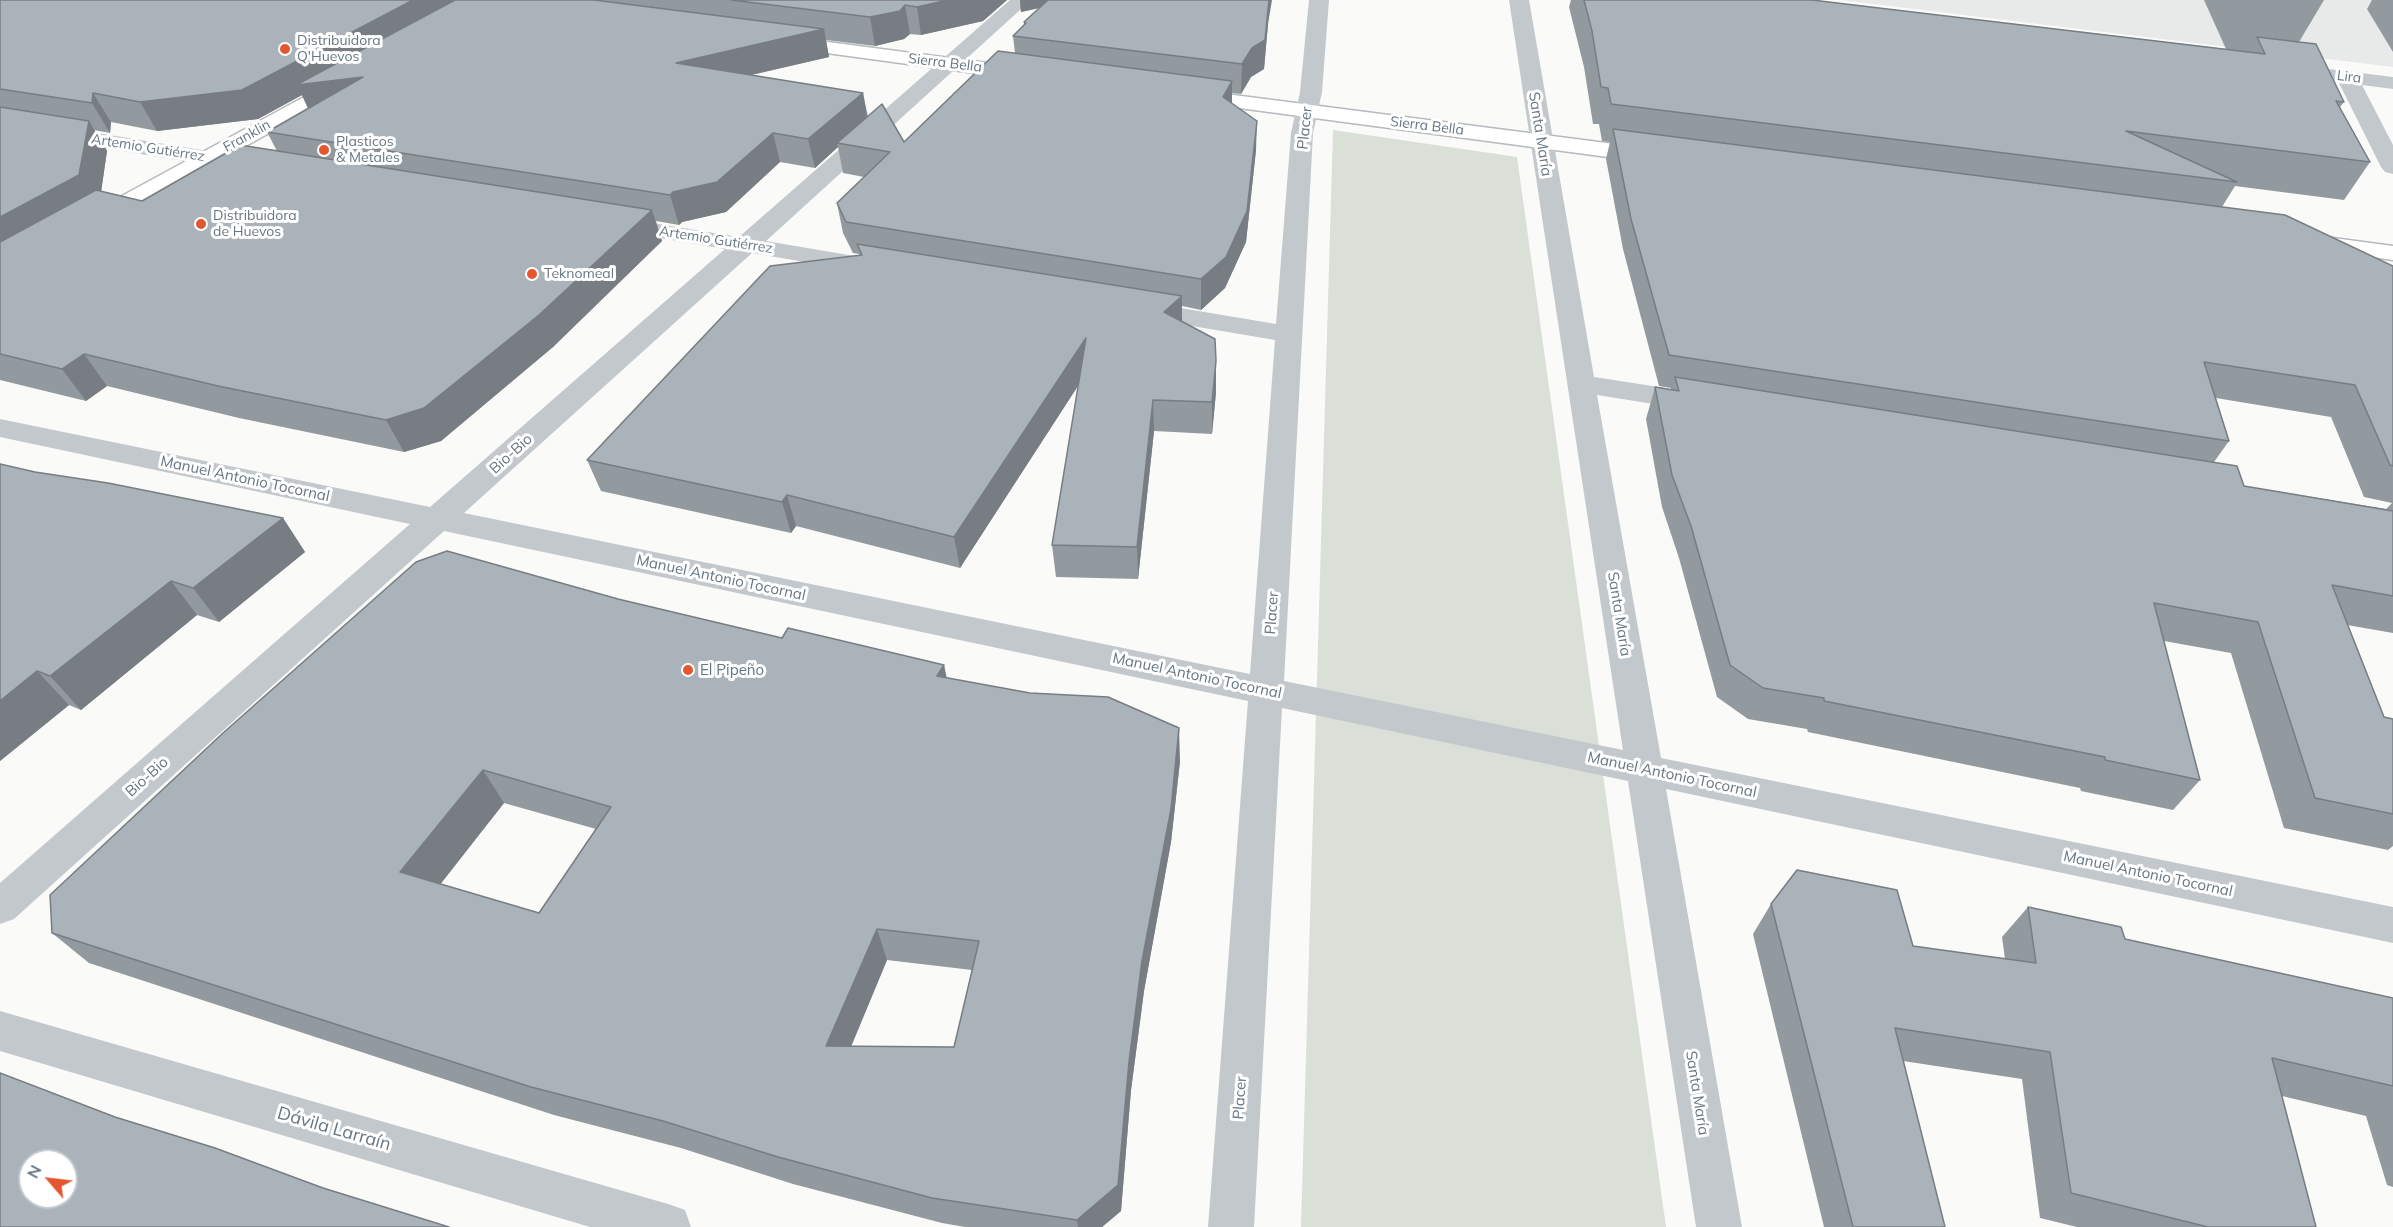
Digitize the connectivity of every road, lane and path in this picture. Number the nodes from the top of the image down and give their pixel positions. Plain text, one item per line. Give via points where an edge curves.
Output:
1 (1021, 0) edge
2 (1319, 0) edge
3 (1519, 0) edge
4 (759, 39) edge
5 (949, 64) junction
6 (2264, 67) edge
7 (360, 74) edge
8 (1044, 76) edge
9 (2347, 77) junction
10 (2393, 82) edge
11 (1163, 92) edge
12 (1305, 111) junction
13 (0, 124) edge
14 (1541, 141) junction
15 (207, 158) junction
16 (1669, 158) edge
17 (2393, 167) edge
18 (266, 168) edge
19 (597, 221) edge
20 (73, 233) edge
21 (2286, 239) edge
22 (746, 245) junction
23 (2393, 253) edge
24 (900, 270) edge
25 (1113, 305) edge
26 (1290, 334) junction
27 (1581, 384) junction
28 (1722, 406) edge
29 (0, 428) edge
30 (436, 520) junction
31 (1267, 691) junction
32 (1644, 769) junction
33 (0, 907) edge
34 (2393, 925) edge
35 (0, 1030) edge
36 (668, 1227) edge
37 (1231, 1227) edge
38 (1719, 1227) edge

1 - 5 street, Bio-Bio
2 - 12 street, Placer via 1311,92
3 - 14 street, Santa María
4 - 5 main road, Sierra Bella
5 - 8 main road, Sierra Bella
5 - 22 street, Bio-Bio
6 - 9 street, Lira
7 - 15 main road, Franklin
9 - 10 street, Lira
9 - 17 street
11 - 12 main road, Sierra Bella
12 - 14 main road, Sierra Bella
12 - 26 street, Placer
13 - 15 street, Artemio Gutiérrez
14 - 16 main road, Sierra Bella
14 - 27 street, Santa María
15 - 18 street, Artemio Gutiérrez
15 - 20 main road, Franklin
19 - 22 street, Artemio Gutiérrez
21 - 23 main road
22 - 24 street, Artemio Gutiérrez
22 - 30 street, Bio-Bio
25 - 26 street
26 - 31 street, Placer
27 - 28 street
27 - 32 street, Santa María
29 - 30 street, Manuel Antonio Tocornal
30 - 31 street, Manuel Antonio Tocornal
30 - 33 street, Bio-Bio
31 - 32 street, Manuel Antonio Tocornal
31 - 37 street, Placer
32 - 34 street, Manuel Antonio Tocornal
32 - 38 street, Santa María
35 - 36 street, Dávila Larraín

